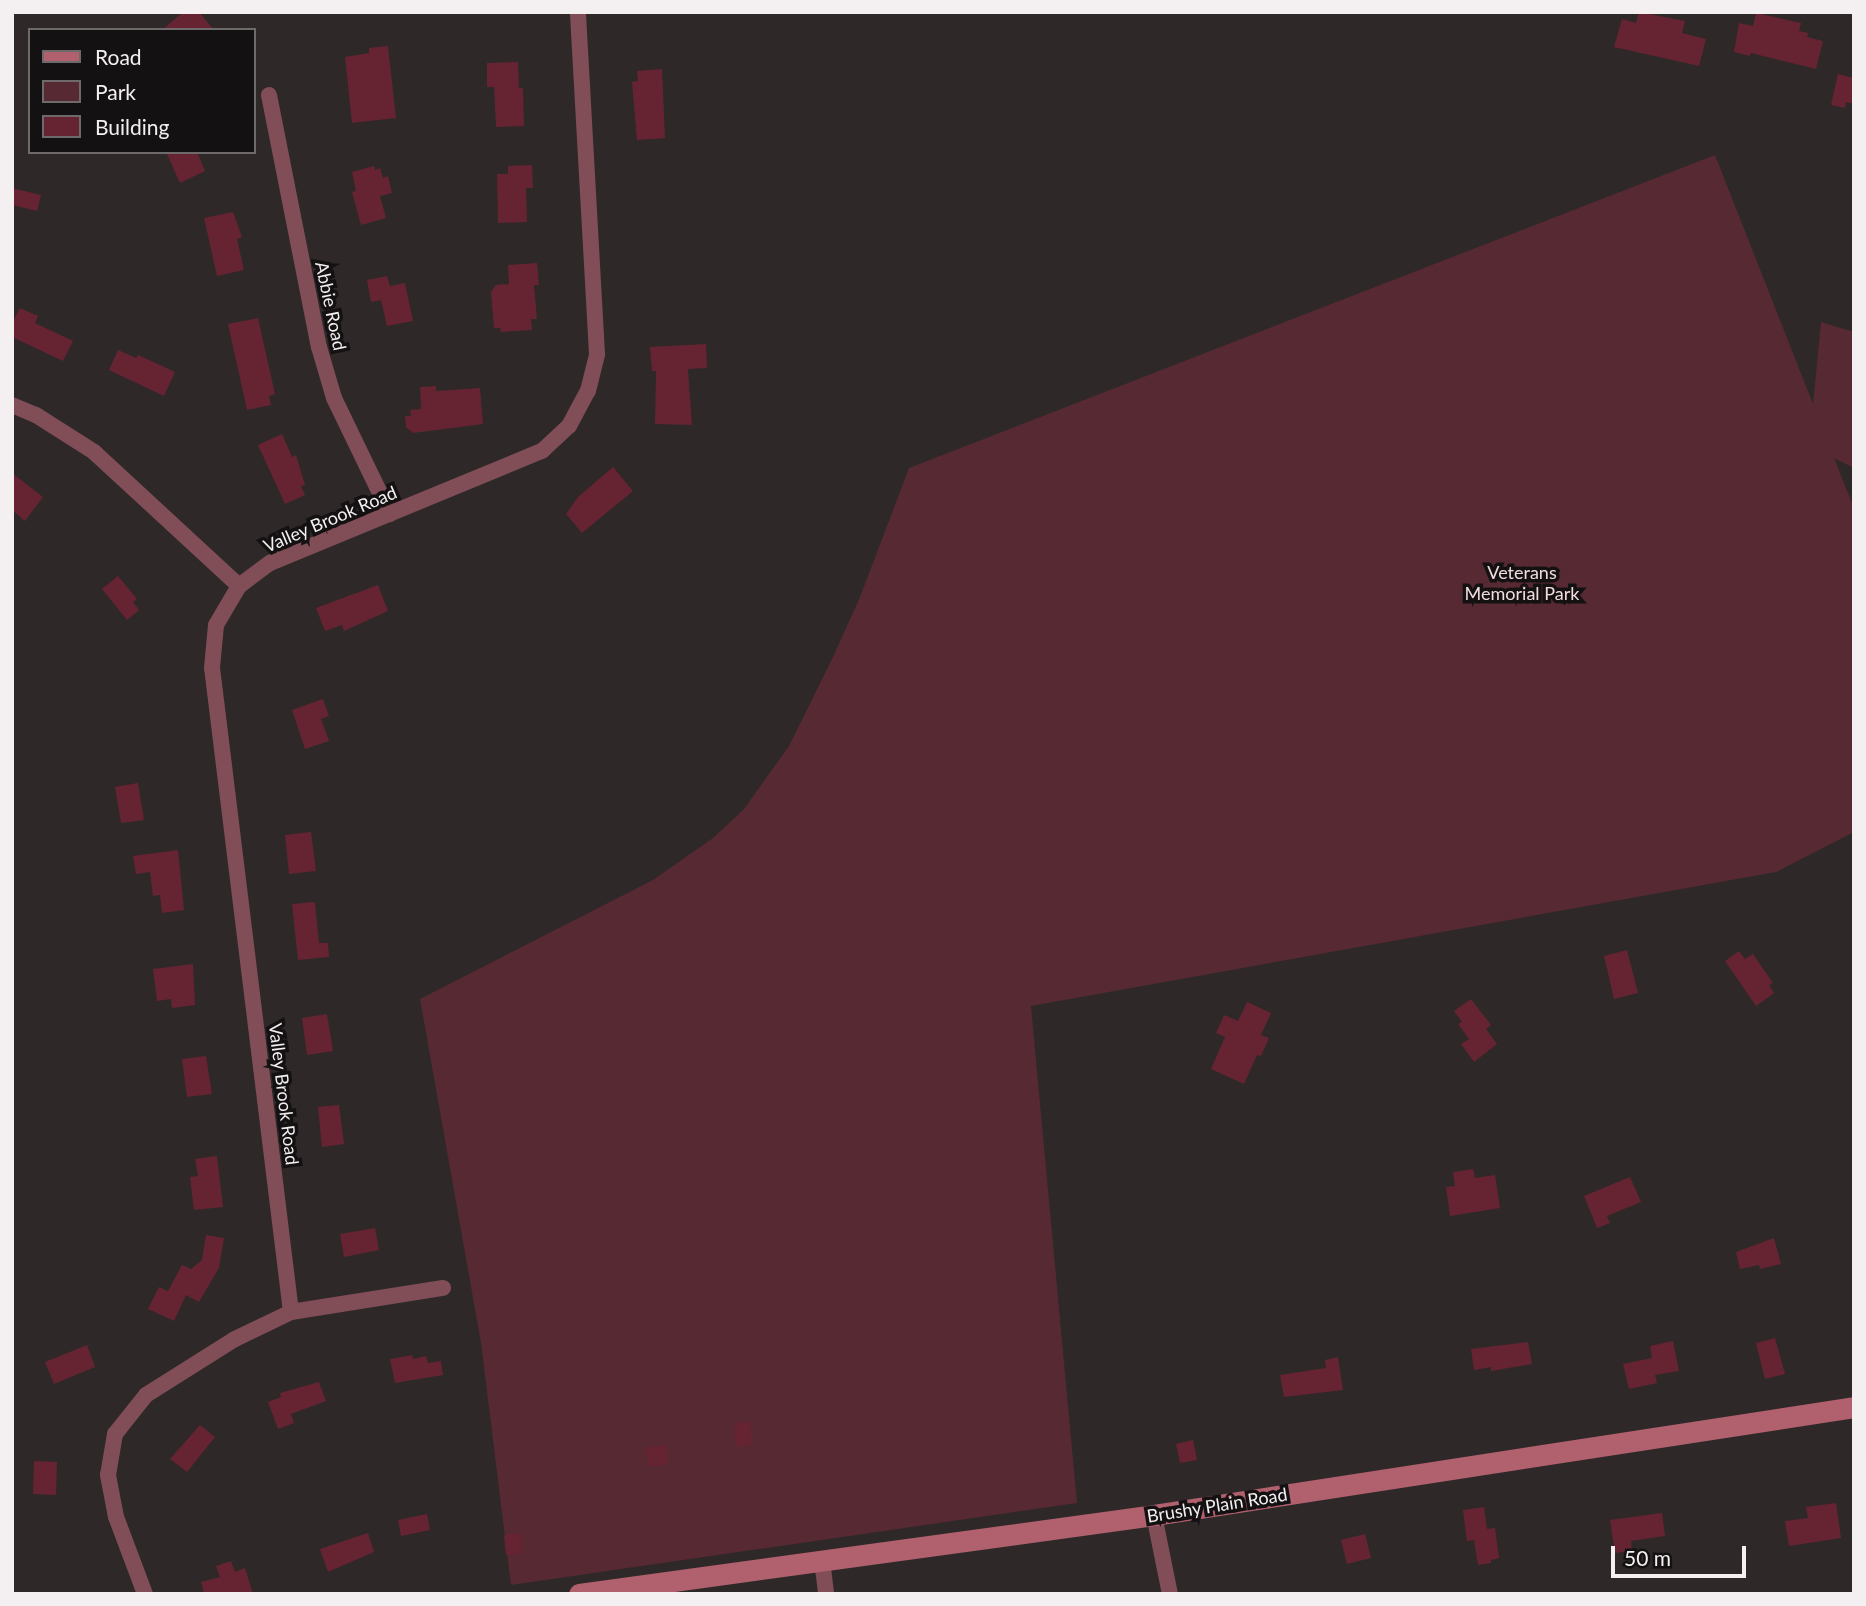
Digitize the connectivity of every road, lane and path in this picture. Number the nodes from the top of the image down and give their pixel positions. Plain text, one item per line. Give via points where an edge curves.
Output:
1 (578, 12) edge
2 (269, 95) dead end
3 (12, 405) edge
4 (390, 514) junction
5 (239, 586) junction
6 (443, 1288) dead end
7 (291, 1312) junction
8 (1854, 1407) edge
9 (1154, 1515) junction
10 (822, 1560) junction
11 (145, 1594) edge
12 (579, 1594) edge
13 (826, 1594) edge
14 (1170, 1594) edge

1 - 4 street, Valley Brook Road via 597,354 588,391 569,426 542,451
2 - 4 street, Abbie Road via 318,347 344,420
3 - 5 street via 94,452
4 - 5 street, Valley Brook Road via 270,563
5 - 7 street, Valley Brook Road via 216,625 212,668
6 - 7 street
7 - 11 street via 235,1339 146,1395 115,1434 108,1475 116,1517
8 - 9 main road, Brushy Plain Road
9 - 10 main road, Brushy Plain Road
9 - 14 street
10 - 12 main road, Brushy Plain Road
10 - 13 street

